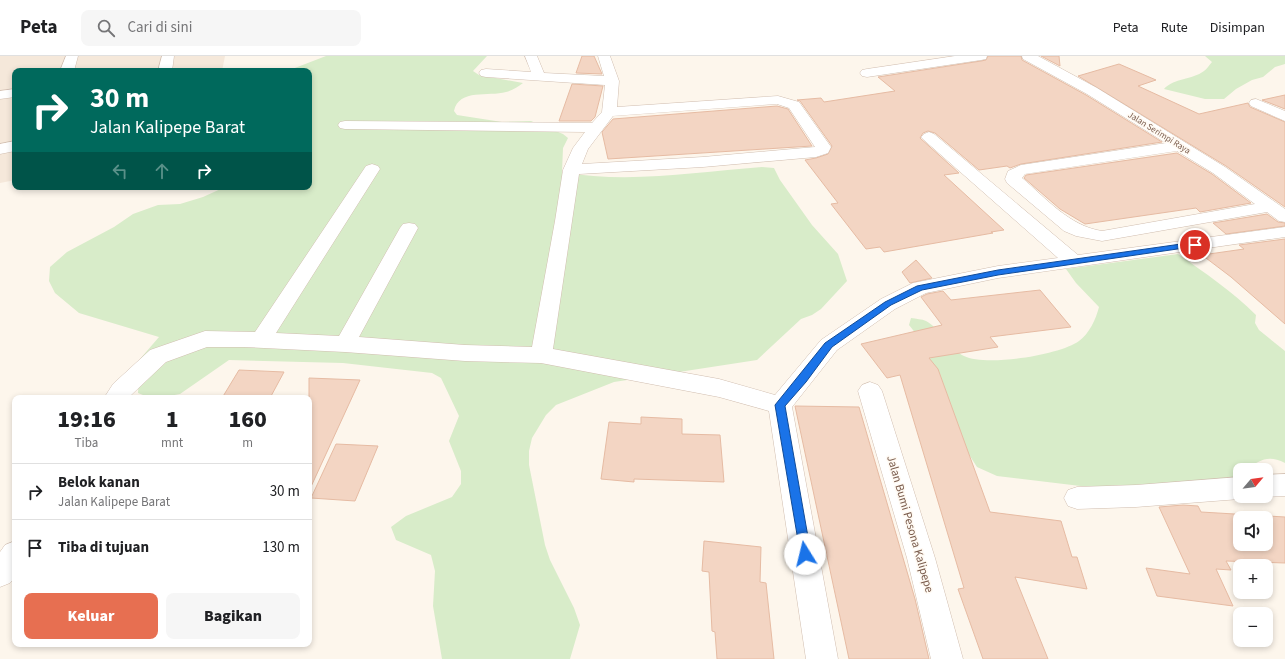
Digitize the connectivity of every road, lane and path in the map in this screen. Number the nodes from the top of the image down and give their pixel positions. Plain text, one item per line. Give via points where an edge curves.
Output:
1 (72, 56) edge
2 (168, 56) edge
3 (531, 56) edge
4 (604, 56) edge
5 (981, 56) edge
6 (1028, 56) edge
7 (68, 68) edge
8 (166, 68) edge
9 (486, 73) dead end
10 (867, 73) dead end
11 (539, 76) junction
12 (612, 81) junction
13 (12, 93) edge
14 (0, 95) edge
15 (1256, 103) dead end
16 (609, 112) junction
17 (1285, 117) edge
18 (345, 125) dead end
19 (597, 128) junction
20 (930, 137) dead end
21 (1180, 146) junction
22 (12, 147) edge
23 (0, 149) edge
24 (372, 169) dead end
25 (571, 170) junction
26 (1271, 206) junction
27 (1285, 218) edge
28 (408, 228) dead end
29 (1285, 232) edge
30 (1075, 262) junction
31 (261, 340) junction
32 (345, 344) junction
33 (540, 355) junction
34 (870, 391) dead end
35 (118, 395) edge
36 (780, 405) junction
37 (1285, 484) edge
38 (1273, 485) edge
39 (1233, 489) edge
40 (1077, 498) dead end
41 (12, 558) edge
42 (0, 574) edge
43 (822, 659) edge
44 (947, 659) edge

1 - 7 street
2 - 8 street
3 - 11 street
4 - 12 street
5 - 10 street
6 - 21 street, Jalan Serimpi Raya via 1092,91
9 - 11 street
11 - 12 street
12 - 16 street
13 - 14 street
15 - 17 street
16 - 19 street
16 - 25 street via 778,100 794,105 823,147 816,152 741,159
18 - 19 street
19 - 25 street via 581,148
20 - 30 street
21 - 26 street, Jalan Serimpi Raya
21 - 26 street via 1021,170 1014,174 1013,179 1070,227 1086,234 1102,236
22 - 23 street
24 - 31 street
25 - 33 street
26 - 27 street, Jalan Serimpi Raya
28 - 32 street
29 - 30 street
30 - 36 street via 998,272 920,288 888,304 829,345
31 - 32 street
31 - 35 street via 205,339 158,356
32 - 33 street via 465,353
33 - 36 street via 719,388
34 - 44 street, Jalan Bumi Pesona Kalipepe via 921,558
36 - 43 street
37 - 38 street
39 - 40 street
41 - 42 street

